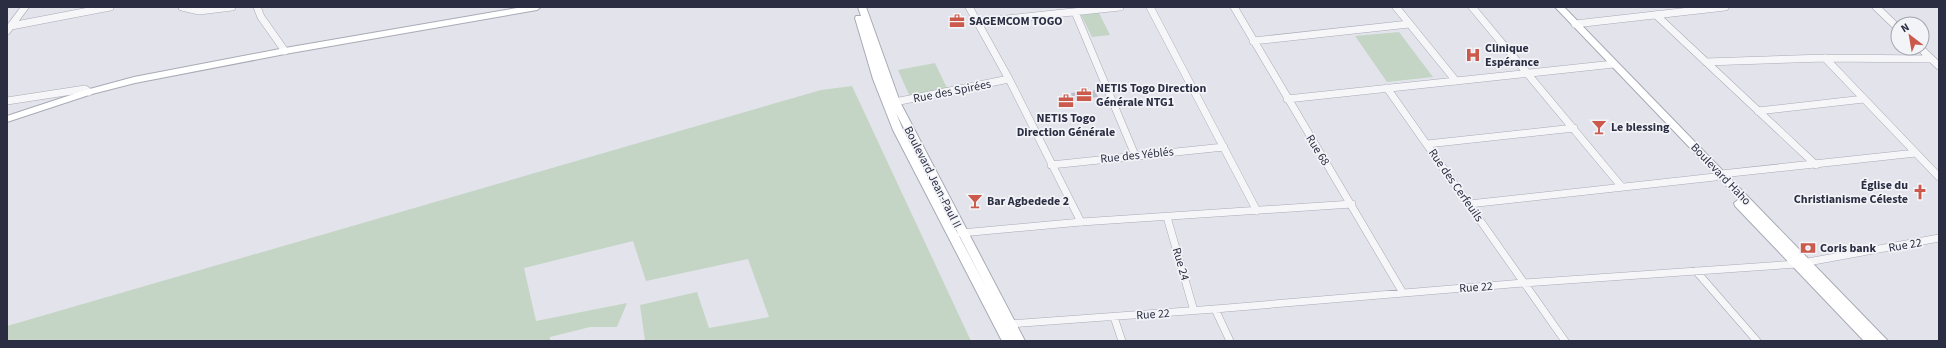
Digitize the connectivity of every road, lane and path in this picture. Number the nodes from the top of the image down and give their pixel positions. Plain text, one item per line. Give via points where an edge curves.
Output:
1 (24, 7) edge
2 (110, 7) edge
3 (182, 7) edge
4 (232, 7) edge
5 (257, 7) edge
6 (537, 7) edge
7 (855, 7) edge
8 (862, 7) edge
9 (969, 7) edge
10 (1120, 7) edge
11 (1150, 7) edge
12 (1234, 7) edge
13 (1396, 7) edge
14 (1472, 7) edge
15 (1553, 7) edge
16 (1559, 7) edge
17 (1725, 7) edge
18 (1876, 7) edge
19 (1075, 12) junction
20 (1656, 15) junction
21 (1890, 20) edge
22 (978, 22) junction
23 (1409, 24) junction
24 (1575, 24) junction
25 (9, 29) edge
26 (1253, 41) junction
27 (285, 51) junction
28 (1928, 56) edge
29 (1825, 58) junction
30 (1931, 59) junction
31 (1706, 62) junction
32 (1611, 64) junction
33 (1939, 66) edge
34 (1528, 74) junction
35 (1009, 79) junction
36 (1456, 81) junction
37 (1387, 88) junction
38 (89, 92) junction
39 (1287, 99) junction
40 (1864, 99) junction
41 (7, 101) edge
42 (895, 102) junction
43 (1758, 111) junction
44 (7, 119) edge
45 (1574, 128) junction
46 (1427, 144) junction
47 (1224, 146) junction
48 (1916, 153) junction
49 (1135, 155) junction
50 (1051, 165) junction
51 (1816, 165) junction
52 (1718, 175) junction
53 (1939, 178) edge
54 (1621, 186) junction
55 (1352, 204) junction
56 (1469, 204) junction
57 (1257, 211) junction
58 (1167, 217) junction
59 (1081, 222) junction
60 (961, 233) junction
61 (1939, 238) edge
62 (1802, 263) junction
63 (1696, 271) junction
64 (1523, 283) junction
65 (1403, 292) junction
66 (1215, 309) junction
67 (1194, 311) junction
68 (1114, 317) junction
69 (1006, 325) junction
70 (1008, 341) edge
71 (1018, 341) edge
72 (1122, 341) edge
73 (1230, 341) edge
74 (1565, 341) edge
75 (1757, 341) edge
76 (1870, 341) edge
77 (1882, 341) edge

1 - 25 street
2 - 25 street
3 - 4 street via 196,12
5 - 27 street
6 - 27 main road
7 - 69 main road, Boulevard Jean-Paul II via 878,79 898,130
8 - 42 main road, Boulevard Jean-Paul II
9 - 22 street
10 - 19 street
11 - 47 street
12 - 26 street, Rue 68
13 - 23 street
14 - 34 street
15 - 32 main road, Boulevard Haho
16 - 24 main road, Boulevard Haho
17 - 20 street
18 - 21 street
19 - 22 street
19 - 49 street
20 - 24 street
20 - 31 street
22 - 35 street
23 - 26 street
23 - 36 street
24 - 32 main road, Boulevard Haho
26 - 39 street, Rue 68
27 - 38 main road via 134,80
28 - 30 street
29 - 30 street
29 - 31 street
29 - 40 street
30 - 33 street
31 - 43 street
32 - 34 street
32 - 52 main road, Boulevard Haho
34 - 36 street
34 - 45 street
35 - 42 street, Rue des Spirées
35 - 50 street
36 - 37 street
37 - 39 street
37 - 46 street, Rue des Cerfeuils
38 - 41 street via 85,89
38 - 44 main road
39 - 55 street, Rue 68
40 - 43 street
40 - 48 street
42 - 60 main road, Boulevard Jean-Paul II
43 - 51 street
45 - 46 street
45 - 54 street
46 - 56 street, Rue des Cerfeuils
47 - 49 street, Rue des Yéblés
47 - 57 street
48 - 51 street
48 - 53 street
49 - 50 street, Rue des Yéblés
50 - 59 street
51 - 52 street
52 - 54 street
52 - 62 main road, Boulevard Haho
54 - 56 street
55 - 57 street
55 - 65 street, Rue 68
56 - 64 street, Rue des Cerfeuils
57 - 58 street
58 - 59 street
58 - 67 street, Rue 24
59 - 60 street
60 - 69 main road, Boulevard Jean-Paul II
61 - 62 street, Rue 22
62 - 63 street, Rue 22
62 - 76 main road, Boulevard Haho
62 - 77 main road, Boulevard Haho
63 - 64 street, Rue 22
63 - 75 street
64 - 65 street, Rue 22
64 - 74 street, Rue des Cerfeuils
65 - 66 street, Rue 22
66 - 67 street, Rue 22
66 - 73 street
67 - 68 street, Rue 22
68 - 69 street, Rue 22
68 - 72 street
69 - 70 main road, Boulevard Jean-Paul II
69 - 71 main road, Boulevard Jean-Paul II

